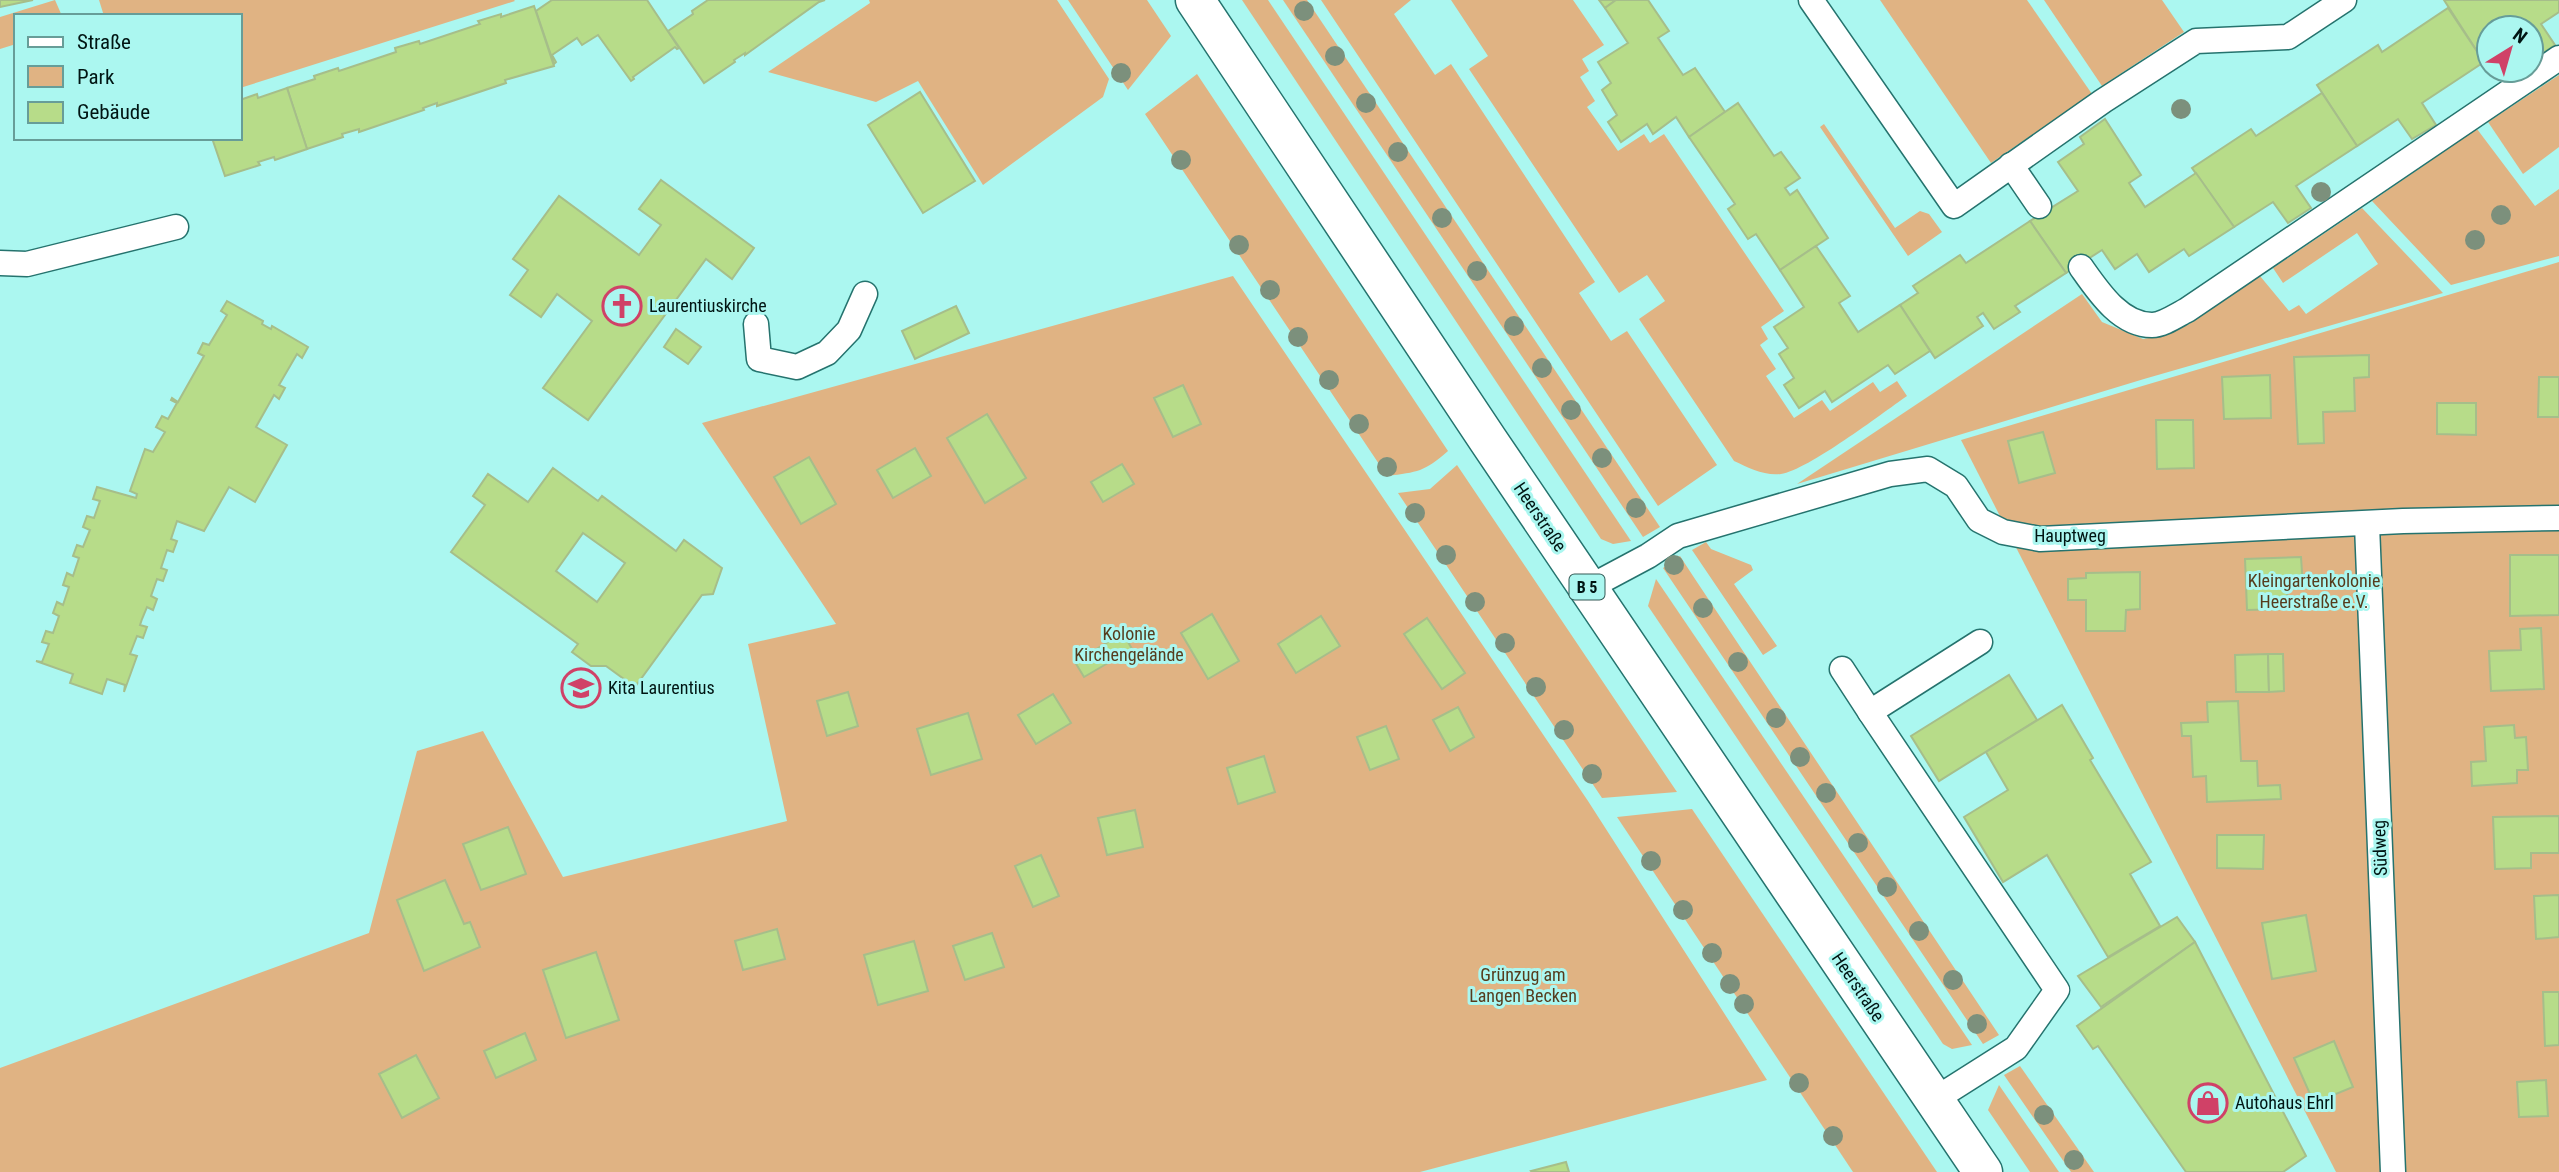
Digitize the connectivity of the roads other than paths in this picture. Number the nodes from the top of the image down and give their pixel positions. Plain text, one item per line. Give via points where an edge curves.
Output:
1 (1195, 0) edge
2 (1811, 0) edge
3 (2344, 0) edge
4 (2559, 58) edge
5 (2011, 165) junction
6 (2039, 206) dead end
7 (176, 227) dead end
8 (0, 262) edge
9 (2081, 267) dead end
10 (865, 294) dead end
11 (756, 324) dead end
12 (2559, 518) edge
13 (2367, 524) junction
14 (1588, 588) junction
15 (1980, 642) dead end
16 (1842, 669) dead end
17 (1870, 712) junction
18 (1934, 1100) junction
19 (1983, 1172) edge
20 (2393, 1172) edge

1 - 14 main road, Heerstraße / B 5
2 - 5 lane via 1954,206
3 - 5 lane via 2288,37 2196,41
4 - 9 lane via 2188,310 2154,325 2133,322 2116,311
5 - 6 lane
7 - 8 lane via 27,264
10 - 11 lane via 849,330 827,353 797,367 759,359
12 - 13 lane, Hauptweg
13 - 14 lane, Hauptweg via 2039,539 2003,532 1979,520 1956,486 1927,469 1890,474 1678,536
13 - 20 lane, Südweg
14 - 18 main road, Heerstraße / B 5
15 - 17 lane
16 - 17 lane
17 - 18 lane via 2057,990 2016,1048
18 - 19 main road, Heerstraße / B 5

